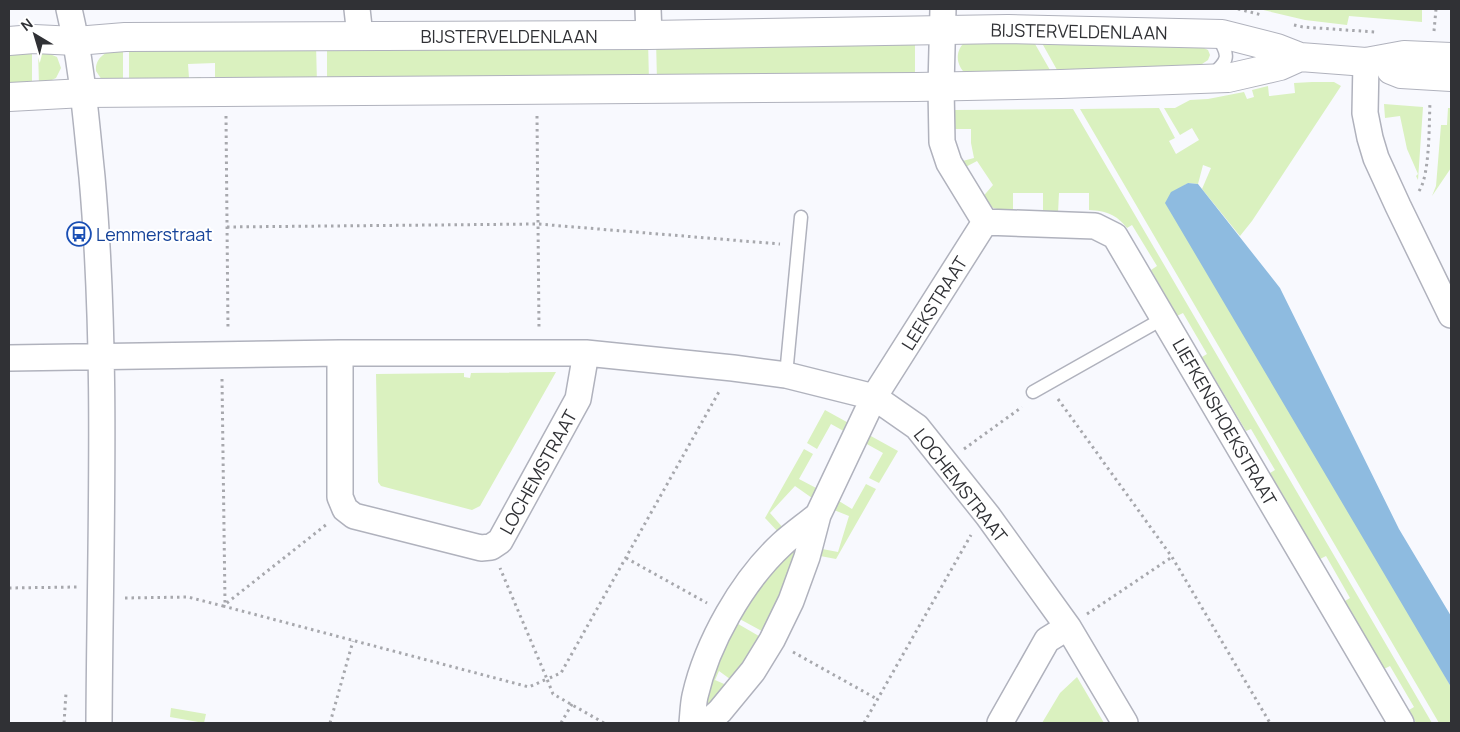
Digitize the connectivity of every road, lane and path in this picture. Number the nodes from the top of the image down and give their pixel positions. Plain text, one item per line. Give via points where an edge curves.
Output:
1 (70, 9) edge
2 (357, 9) edge
3 (1238, 9) edge
4 (1436, 9) edge
5 (1267, 16) dead end
6 (943, 20) edge
7 (649, 22) edge
8 (1290, 23) dead end
9 (1347, 31) dead end
10 (1216, 34) junction
11 (360, 36) junction
12 (9, 41) edge
13 (76, 41) junction
14 (1300, 57) junction
15 (1366, 62) junction
16 (1442, 67) edge
17 (1208, 78) junction
18 (941, 87) junction
19 (536, 90) junction
20 (225, 92) junction
21 (84, 93) junction
22 (9, 97) edge
23 (1398, 206) junction
24 (801, 217) dead end
25 (985, 222) junction
26 (538, 224) junction
27 (227, 227) junction
28 (798, 246) junction
29 (1451, 315) edge
30 (1164, 318) junction
31 (539, 352) junction
32 (340, 353) junction
33 (586, 353) junction
34 (101, 356) junction
35 (225, 356) junction
36 (9, 358) edge
37 (733, 368) junction
38 (786, 375) junction
39 (1048, 384) junction
40 (1033, 392) joint
41 (874, 397) junction
42 (946, 463) junction
43 (345, 509) junction
44 (818, 515) junction
45 (988, 516) junction
46 (491, 547) junction
47 (1172, 557) junction
48 (626, 558) junction
49 (9, 588) edge
50 (100, 592) junction
51 (224, 604) junction
52 (710, 604) dead end
53 (1068, 627) junction
54 (353, 641) junction
55 (789, 650) dead end
56 (547, 679) junction
57 (66, 693) dead end
58 (877, 699) junction
59 (572, 704) junction
60 (64, 723) edge
61 (99, 723) edge
62 (330, 723) edge
63 (561, 723) edge
64 (604, 723) edge
65 (692, 723) edge
66 (707, 723) edge
67 (864, 723) edge
68 (1000, 723) edge
69 (1125, 723) edge
70 (1270, 723) edge
71 (1401, 723) edge

1 - 13 street
2 - 11 street
3 - 5 path
4 - 16 path
6 - 7 street, BIJSTERVELDENLAAN
6 - 10 street, BIJSTERVELDENLAAN via 1008,29
6 - 18 street
7 - 11 street, BIJSTERVELDENLAAN
8 - 9 path
10 - 14 street, BIJSTERVELDENLAAN via 1278,48
10 - 17 lane via 1227,56 1223,65
11 - 13 street, BIJSTERVELDENLAAN via 125,37
12 - 13 street, BIJSTERVELDENLAAN
13 - 21 street
14 - 15 street, BIJSTERVELDENLAAN
14 - 17 street, BIJSTERVELDENLAAN via 1280,66 1228,78
15 - 16 street, BIJSTERVELDENLAAN via 1401,74
15 - 23 street via 1365,113 1370,138
16 - 23 path via 1423,185 1415,196
17 - 18 street, BIJSTERVELDENLAAN
18 - 19 street, BIJSTERVELDENLAAN
18 - 25 street via 942,142 949,163
19 - 20 street, BIJSTERVELDENLAAN
19 - 26 path
20 - 21 street, BIJSTERVELDENLAAN
20 - 27 path
21 - 22 street, BIJSTERVELDENLAAN
21 - 34 street via 96,225
23 - 29 street
24 - 28 lane
25 - 30 street, LIEFKENSHOEKSTRAAT via 1095,226 1115,236
25 - 41 street, LEEKSTRAAT
26 - 27 path
26 - 28 path
26 - 31 path
27 - 35 path
28 - 38 lane
30 - 39 lane
30 - 71 street, LIEFKENSHOEKSTRAAT
31 - 32 street, LOCHEMSTRAAT
31 - 33 street, LOCHEMSTRAAT
32 - 35 street, LOCHEMSTRAAT
32 - 43 street via 340,497
33 - 37 street, LOCHEMSTRAAT
33 - 46 street, LOCHEMSTRAAT via 578,399 500,542
34 - 35 street, LOCHEMSTRAAT
34 - 36 street, LOCHEMSTRAAT
34 - 50 street
35 - 51 path
37 - 38 street, LOCHEMSTRAAT
37 - 48 path
38 - 41 street, LOCHEMSTRAAT
39 - 40 lane
39 - 47 path
40 - 42 path via 1036,396
41 - 42 street, LOCHEMSTRAAT via 917,427
41 - 44 street, LEEKSTRAAT
42 - 45 street, LOCHEMSTRAAT
43 - 46 street, LOCHEMSTRAAT via 354,516 481,548
43 - 51 path
44 - 65 street, LEEKSTRAAT via 781,544 751,578 728,614 712,646 695,697
44 - 66 street, LEEKSTRAAT via 791,601 772,640 753,671
45 - 53 street, LOCHEMSTRAAT
45 - 58 path via 976,526
46 - 56 path
47 - 53 path
47 - 70 path
48 - 52 path
48 - 56 path via 561,673
49 - 50 path
50 - 51 path via 188,597
50 - 61 street
51 - 54 path
53 - 68 street via 1048,640
53 - 69 street, LOCHEMSTRAAT
54 - 56 path via 529,686
54 - 62 path
55 - 58 path
56 - 59 path via 553,694
57 - 60 path
58 - 67 path
59 - 63 path
59 - 64 path

